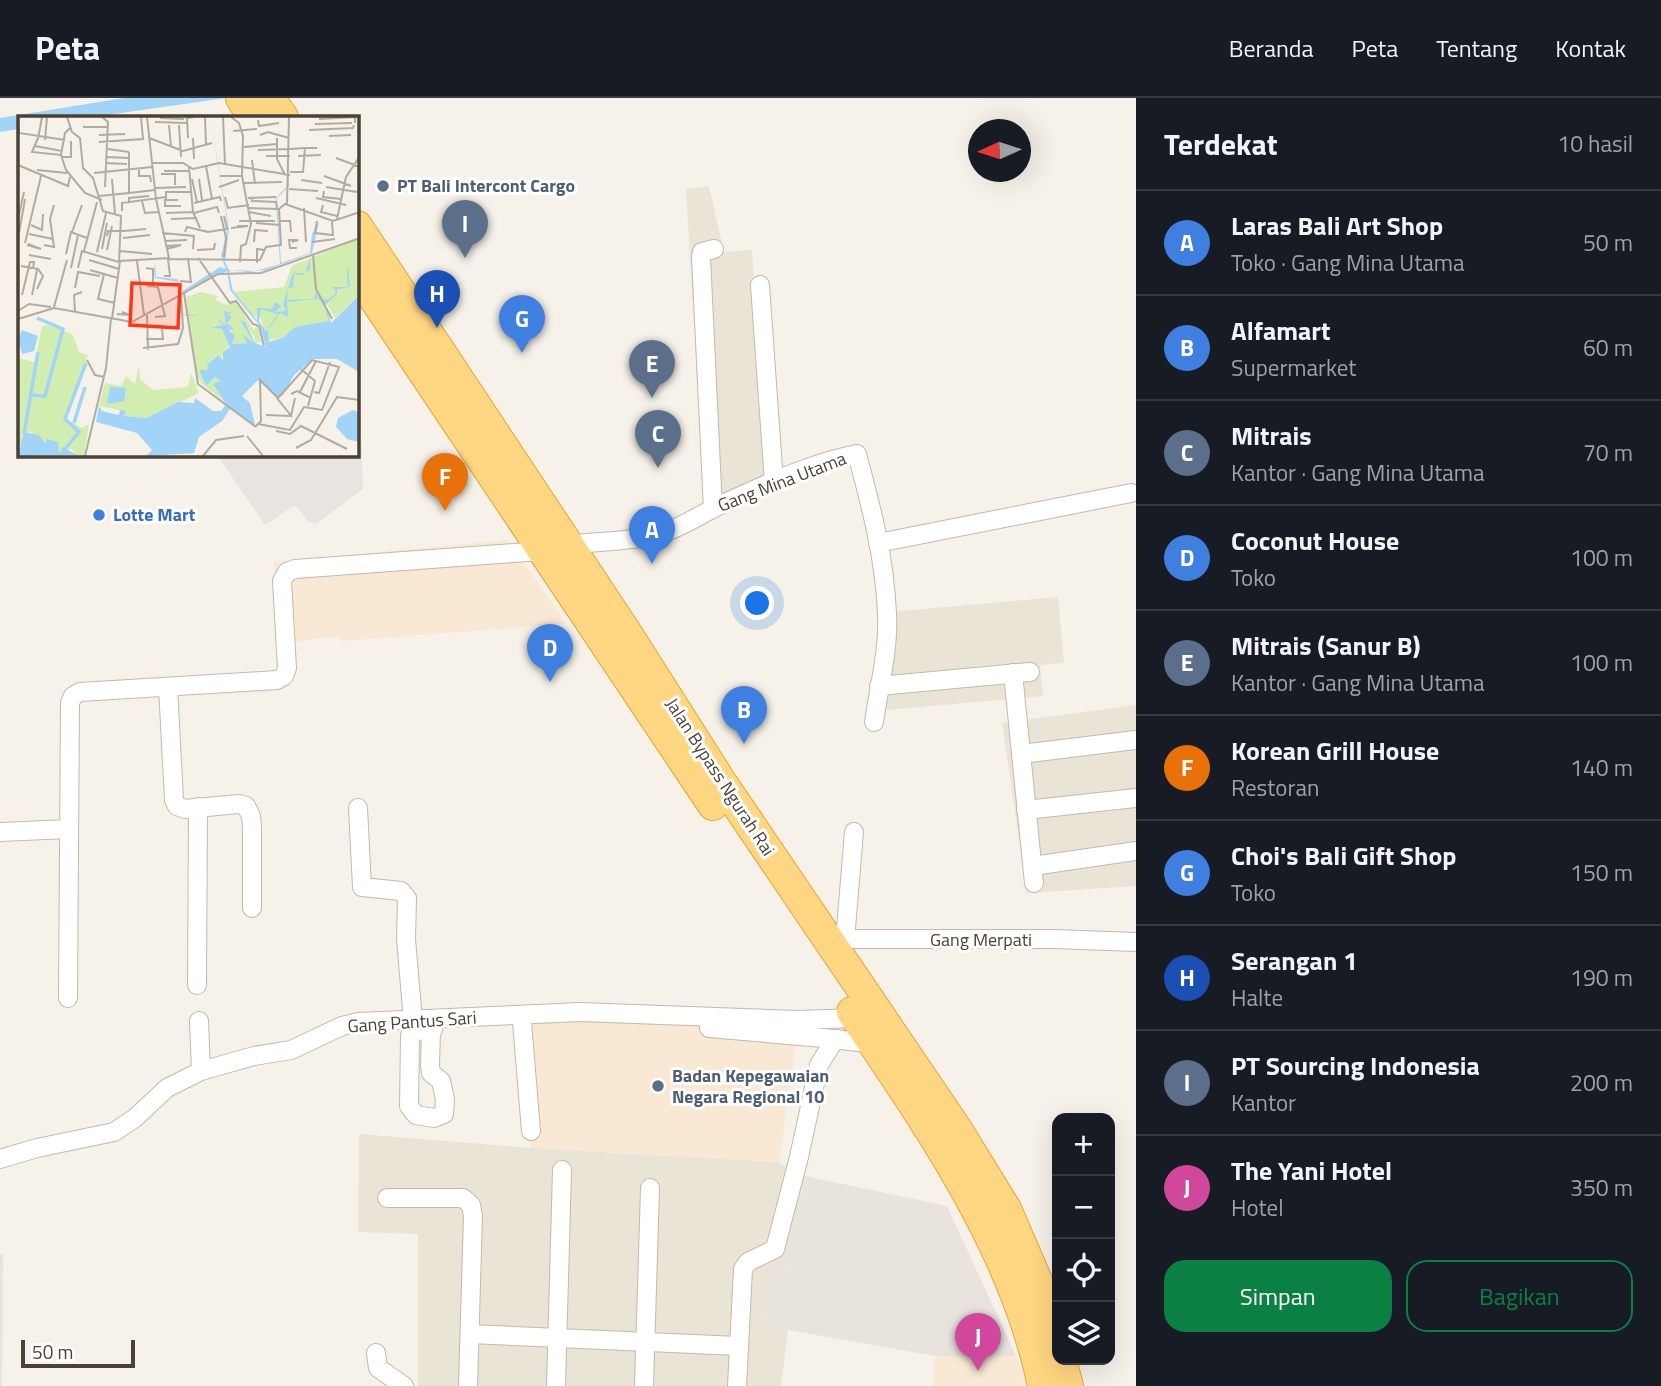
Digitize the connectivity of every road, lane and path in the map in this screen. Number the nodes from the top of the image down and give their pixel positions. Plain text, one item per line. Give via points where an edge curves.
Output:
1 (252, 104) edge
2 (281, 116) edge
3 (359, 229) edge
4 (714, 249) dead end
5 (359, 277) edge
6 (760, 285) dead end
7 (774, 483) junction
8 (1131, 493) dead end
9 (713, 509) junction
10 (878, 543) junction
11 (554, 548) junction
12 (879, 686) junction
13 (168, 687) junction
14 (874, 722) dead end
15 (1136, 740) edge
16 (1021, 754) junction
17 (712, 786) junction
18 (1136, 798) edge
19 (198, 807) junction
20 (358, 807) dead end
21 (1026, 810) junction
22 (68, 829) junction
23 (0, 832) edge
24 (854, 832) dead end
25 (1136, 851) edge
26 (252, 908) dead end
27 (836, 940) junction
28 (1136, 942) edge
29 (197, 985) dead end
30 (68, 998) dead end
31 (856, 1018) junction
32 (199, 1021) dead end
33 (412, 1021) junction
34 (522, 1022) junction
35 (431, 1030) junction
36 (835, 1039) junction
37 (873, 1044) junction
38 (201, 1071) junction
39 (531, 1131) dead end
40 (0, 1159) edge
41 (562, 1170) dead end
42 (650, 1188) dead end
43 (387, 1198) dead end
44 (1052, 1326) edge
45 (470, 1334) junction
46 (557, 1338) junction
47 (645, 1342) junction
48 (738, 1346) junction
49 (376, 1353) dead end
50 (1062, 1365) edge
51 (404, 1386) edge
52 (468, 1386) edge
53 (556, 1386) edge
54 (643, 1386) edge
55 (737, 1386) edge
56 (1043, 1386) edge
57 (1068, 1386) edge

1 - 2 highway
3 - 11 highway, Jalan Bypass Ngurah Rai
4 - 9 street via 702,252 701,257
5 - 11 highway, Jalan Bypass Ngurah Rai
6 - 7 street
7 - 9 street, Gang Mina Utama
7 - 10 street, Gang Mina Utama via 857,454
8 - 10 street
9 - 11 street, Gang Mina Utama via 666,532
10 - 12 street, Gang Mina Utama via 887,615
11 - 13 street, Gang Mina Utama via 295,569 282,581 284,676
11 - 17 highway, Jalan Bypass Ngurah Rai via 628,635
12 - 14 street, Gang Mina Utama
12 - 16 street via 1022,673
13 - 19 street via 174,800 185,809
13 - 22 street via 73,696
15 - 16 street
16 - 21 street
17 - 27 highway, Jalan Bypass Ngurah Rai
17 - 31 highway, Jalan Bypass Ngurah Rai
18 - 21 street
19 - 26 street via 239,804 249,810
19 - 29 street
20 - 33 street via 362,887 401,891 407,898
21 - 25 street via 1034,874
22 - 23 street
22 - 30 street
24 - 27 street
27 - 28 street, Gang Merpati
27 - 44 highway, Jalan Bypass Ngurah Rai via 1006,1209
31 - 33 street, Gang Pantus Sari via 580,1012
31 - 37 highway, Jalan Bypass Ngurah Rai
32 - 38 street
33 - 38 street, Gang Pantus Sari via 358,1022 291,1050
34 - 35 street
34 - 36 street via 664,1025
34 - 39 street
35 - 35 street via 429,1066 442,1081 445,1099 444,1114 434,1118 416,1115 409,1106 411,1031
36 - 37 street
36 - 48 street via 819,1065 775,1249 743,1269
37 - 56 highway, Jalan Bypass Ngurah Rai via 940,1146 992,1240 1035,1347
38 - 40 street, Gang Pantus Sari via 167,1088 114,1132
41 - 46 street
42 - 47 street
43 - 45 street via 463,1198 471,1205
45 - 46 street
45 - 52 street
46 - 47 street
46 - 53 street
47 - 48 street
47 - 54 street
48 - 55 street
49 - 51 street via 378,1368
50 - 57 highway

